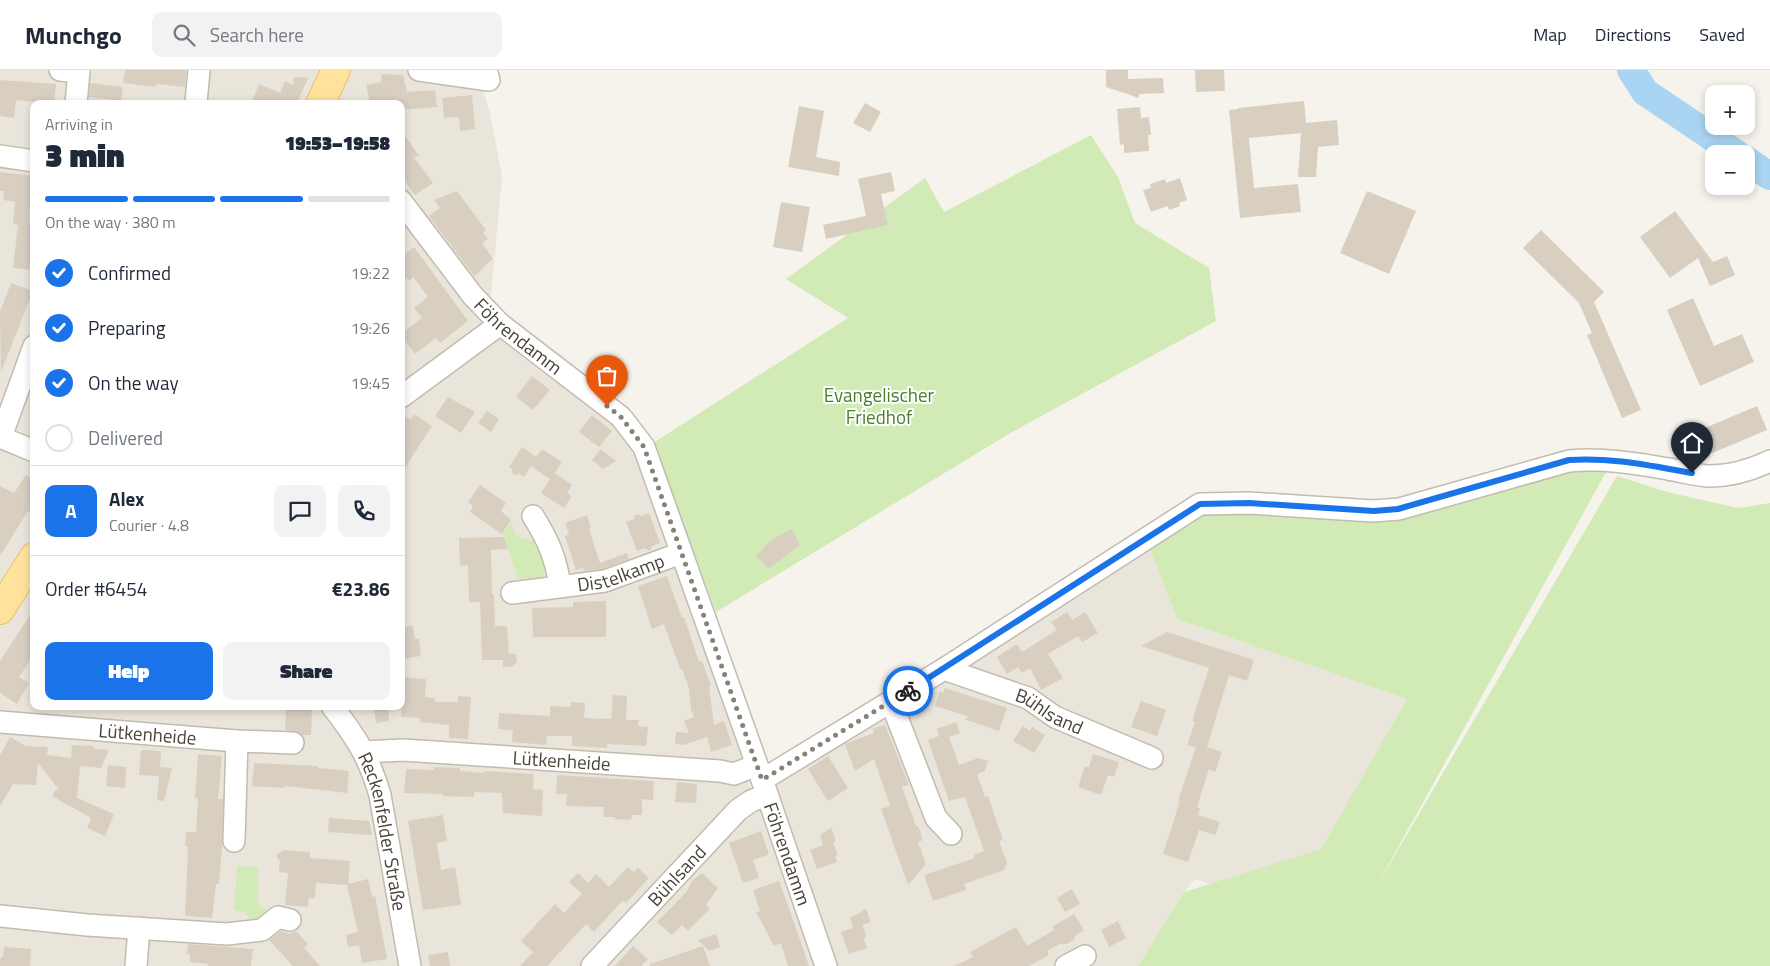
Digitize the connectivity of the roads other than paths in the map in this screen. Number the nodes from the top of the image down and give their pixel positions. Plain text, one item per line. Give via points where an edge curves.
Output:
1 (199, 70) edge
2 (336, 70) edge
3 (419, 70) edge
4 (73, 71) edge
5 (488, 75) edge
6 (76, 100) edge
7 (196, 100) edge
8 (322, 100) edge
9 (0, 156) edge
10 (30, 160) edge
11 (405, 206) edge
12 (500, 324) junction
13 (30, 357) edge
14 (405, 394) edge
15 (1, 437) edge
16 (30, 449) edge
17 (1770, 461) edge
18 (533, 516) dead end
19 (681, 553) junction
20 (30, 563) edge
21 (560, 586) junction
22 (512, 593) dead end
23 (0, 610) edge
24 (944, 669) junction
25 (890, 702) junction
26 (335, 710) edge
27 (0, 722) edge
28 (237, 741) junction
29 (293, 743) dead end
30 (364, 752) junction
31 (1152, 758) dead end
32 (762, 780) junction
33 (952, 834) dead end
34 (234, 841) dead end
35 (0, 916) edge
36 (290, 920) dead end
37 (139, 928) junction
38 (1085, 956) dead end
39 (136, 966) edge
40 (410, 966) edge
41 (592, 966) edge
42 (826, 966) edge
43 (1066, 966) edge

1 - 7 street
2 - 8 main road
3 - 5 street
4 - 6 street
9 - 10 street
11 - 12 street, Föhrendamm via 473,296
12 - 14 street
12 - 19 street, Föhrendamm via 621,417 644,447
13 - 15 street
15 - 16 street
17 - 24 street, Bühlsand via 1747,470 1710,476 1618,461 1569,460 1398,509 1374,511 1249,503 1200,504
18 - 21 street, Distelkamp via 547,538
19 - 21 street, Distelkamp via 605,581
19 - 32 street, Föhrendamm
20 - 23 main road
21 - 22 street, Distelkamp
24 - 25 street, Bühlsand
24 - 31 street, Bühlsand via 1028,698 1056,717
25 - 32 street, Bühlsand
25 - 33 street via 936,818
26 - 30 street, Reckenfelder Straße
27 - 28 street, Lütkenheide
28 - 29 street, Lütkenheide
28 - 34 street
30 - 32 street, Lütkenheide via 403,750 720,771
30 - 40 street, Reckenfelder Straße via 380,795
32 - 41 street, Bühlsand via 751,801 738,810
32 - 42 street, Föhrendamm
35 - 37 street
36 - 37 street via 278,917 262,930 228,934
37 - 39 street
38 - 43 street

